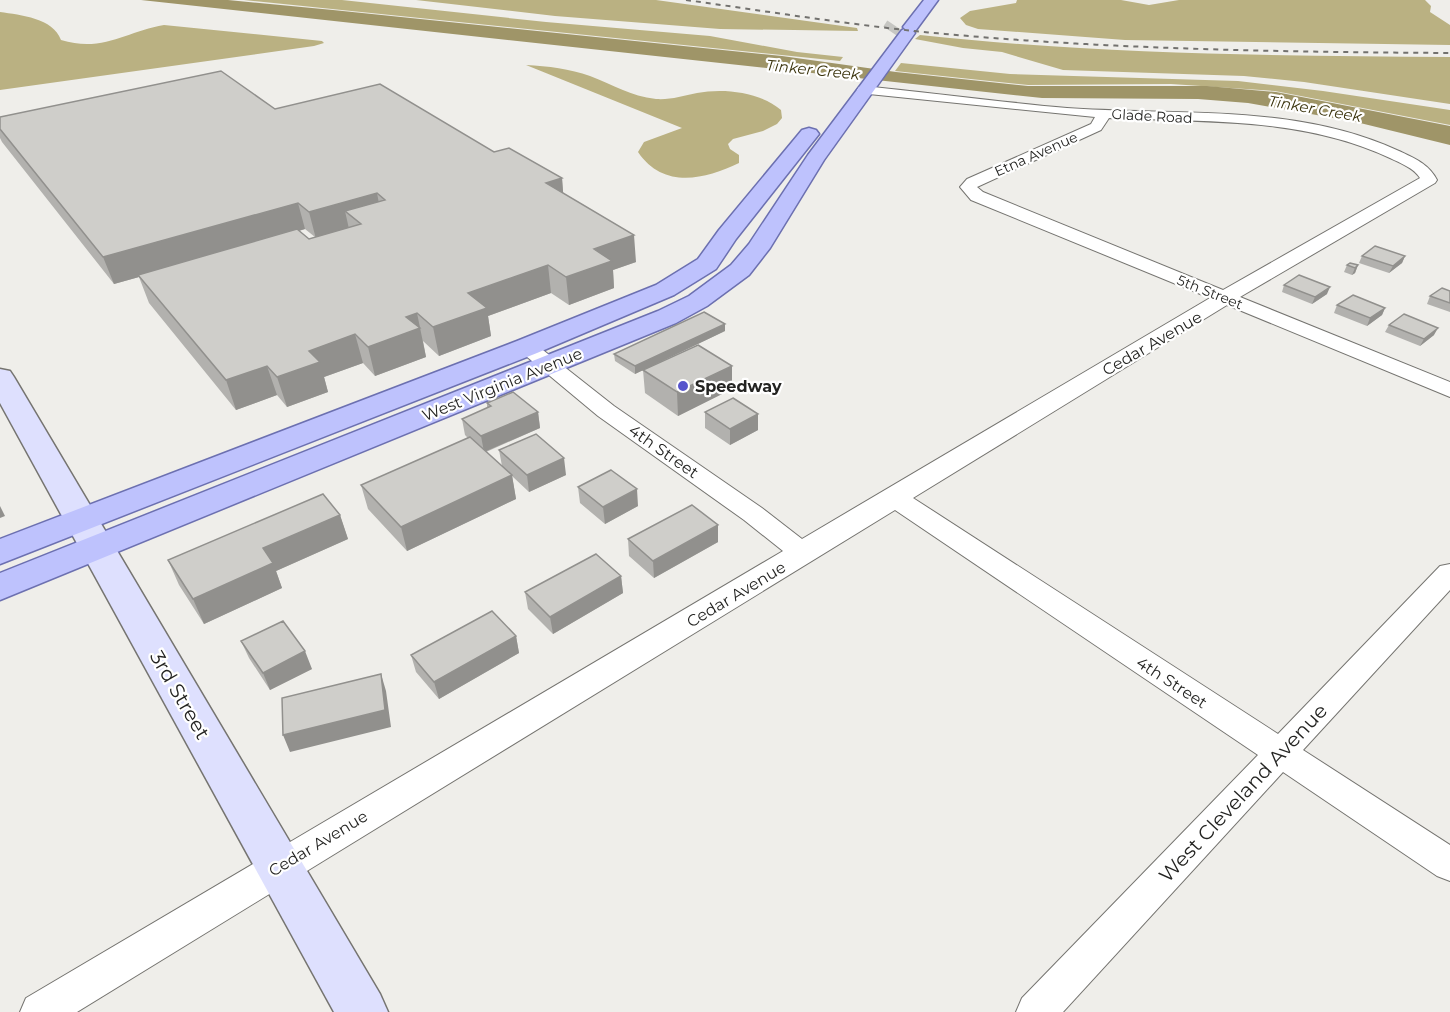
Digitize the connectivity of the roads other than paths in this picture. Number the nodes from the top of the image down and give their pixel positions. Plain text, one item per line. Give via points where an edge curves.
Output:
1 (914, 0) edge
2 (931, 0) edge
3 (892, 39) junction
4 (860, 86) junction
5 (1104, 114) junction
6 (1429, 176) joint
7 (972, 192) joint
8 (1226, 298) junction
9 (538, 356) junction
10 (0, 377) edge
11 (1450, 390) edge
12 (895, 498) junction
13 (89, 535) junction
14 (0, 552) edge
15 (803, 553) junction
16 (1450, 573) edge
17 (0, 587) edge
18 (1281, 754) junction
19 (1450, 865) edge
20 (279, 866) junction
21 (40, 1012) edge
22 (362, 1012) edge
23 (1036, 1012) edge

1 - 3 main road
2 - 3 main road
3 - 4 main road, West Virginia Avenue
4 - 5 street, Glade Road via 967,103
4 - 9 main road, West Virginia Avenue via 758,248 740,270 698,302 667,317
5 - 6 street, Glade Road via 1300,125 1372,144
5 - 7 street, Etna Avenue via 1096,127 973,182 968,187
6 - 8 street, Cedar Avenue via 1425,183
7 - 8 street, 5th Street
8 - 11 street, 5th Street
8 - 12 street, Cedar Avenue
9 - 13 main road, West Virginia Avenue
9 - 15 street, 4th Street via 606,411
10 - 13 street, 3rd Street
12 - 15 street, Cedar Avenue
12 - 18 street, 4th Street
13 - 14 main road, West Virginia Avenue
13 - 17 main road, West Virginia Avenue
13 - 20 street, 3rd Street
15 - 20 street, Cedar Avenue
16 - 18 street, West Cleveland Avenue
18 - 19 street, 4th Street
18 - 23 street, West Cleveland Avenue
20 - 21 street, Cedar Avenue
20 - 22 street, 3rd Street

